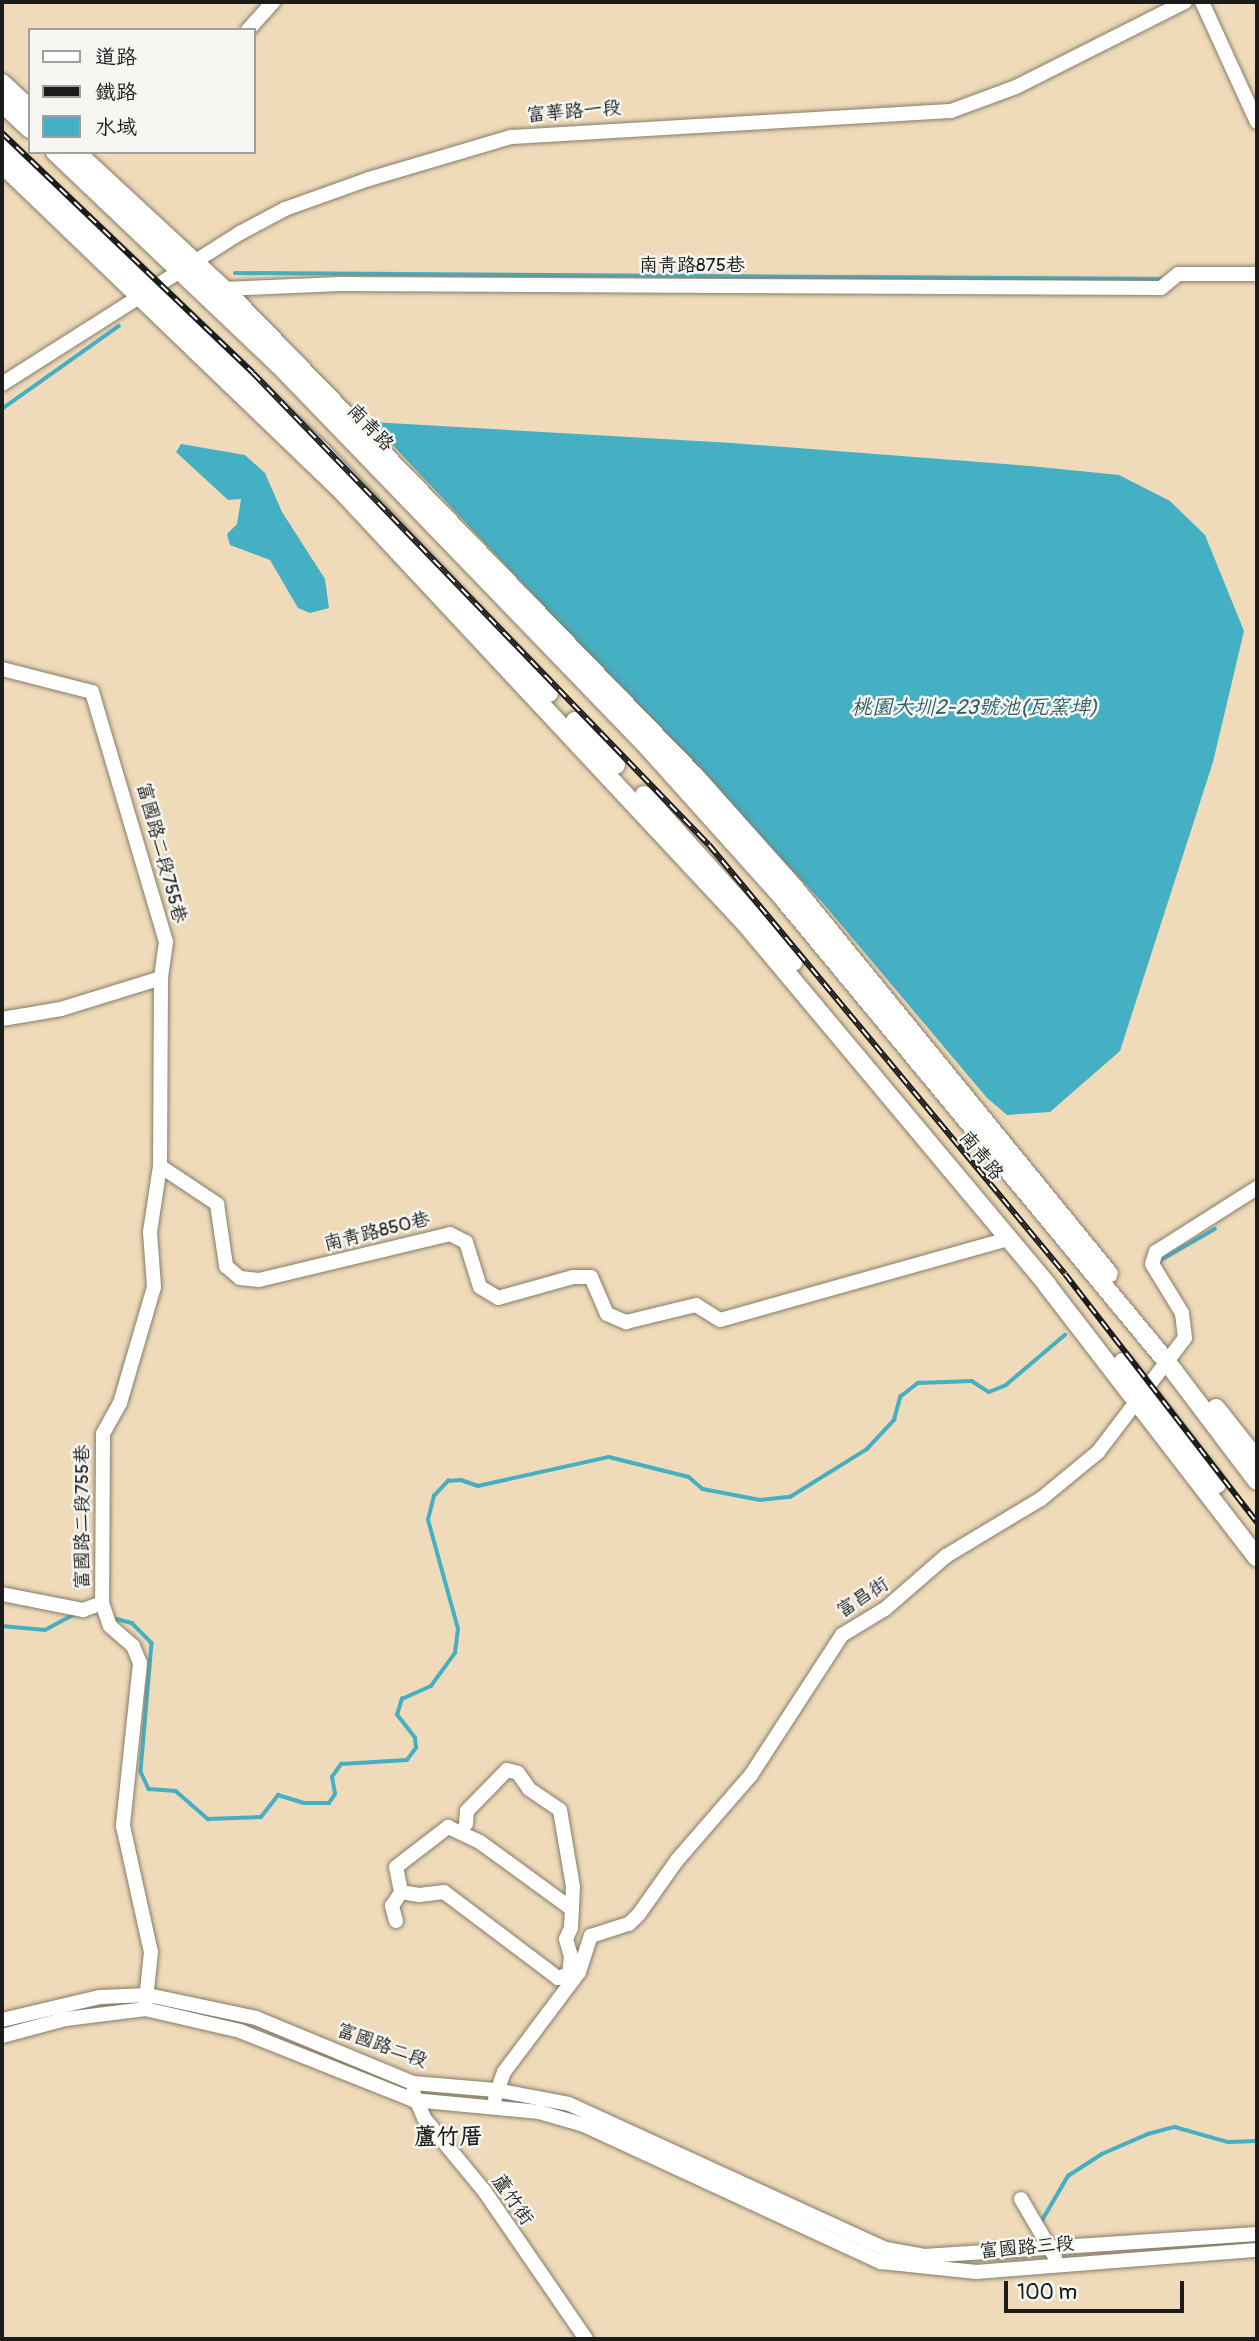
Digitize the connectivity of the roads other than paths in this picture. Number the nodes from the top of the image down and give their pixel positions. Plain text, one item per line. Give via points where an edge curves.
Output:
1 (273, 2) edge
2 (1185, 2) edge
3 (1202, 2) edge
4 (250, 28) edge
5 (2, 83) edge
6 (2, 103) edge
7 (28, 107) edge
8 (1257, 122) edge
9 (28, 127) edge
10 (2, 146) edge
11 (57, 154) edge
12 (86, 155) edge
13 (2, 164) edge
14 (188, 266) junction
15 (1257, 274) edge
16 (224, 289) junction
17 (146, 293) junction
18 (2, 384) edge
19 (415, 550) junction
20 (447, 604) junction
21 (2, 669) edge
22 (644, 743) junction
23 (695, 776) junction
24 (613, 779) junction
25 (659, 811) junction
26 (160, 978) junction
27 (867, 978) junction
28 (2, 1019) edge
29 (929, 1076) junction
30 (160, 1166) junction
31 (1257, 1188) edge
32 (1009, 1239) junction
33 (1171, 1358) junction
34 (1141, 1392) junction
35 (1257, 1460) edge
36 (1257, 1481) edge
37 (1257, 1538) edge
38 (1257, 1558) edge
39 (2, 1594) edge
40 (102, 1603) junction
41 (466, 1824) dead end
42 (401, 1892) junction
43 (569, 1907) junction
44 (396, 1921) dead end
45 (571, 1928) junction
46 (591, 1937) junction
47 (147, 2002) junction
48 (2, 2020) edge
49 (2, 2035) edge
50 (414, 2083) junction
51 (496, 2090) junction
52 (413, 2099) junction
53 (493, 2107) junction
54 (1021, 2199) dead end
55 (816, 2216) joint
56 (808, 2228) joint
57 (1257, 2234) edge
58 (1257, 2250) edge
59 (1055, 2258) junction
60 (586, 2339) edge

1 - 4 street
2 - 14 street, 富華路一段 via 1016,87 951,111 511,137 285,209
3 - 8 street
5 - 7 main road
6 - 9 main road
10 - 17 main road, 南青路
11 - 14 main road, 南青路
12 - 14 main road
13 - 17 main road
14 - 16 main road
14 - 17 street, 富華路一段
14 - 22 main road, 南青路
15 - 16 street, 南青路875巷 via 1178,274 1160,288 340,284
16 - 23 main road
17 - 18 street, 富華路一段
17 - 19 main road, 南青路 via 322,452
17 - 20 main road
19 - 20 main road, 南青路
19 - 25 main road, 南青路
20 - 24 main road
21 - 26 street, 富國路二段755巷 via 92,692 166,942
22 - 23 main road, 南青路
22 - 29 main road, 南青路 via 782,897
23 - 27 main road
24 - 25 main road, 南青路
24 - 32 main road via 804,991
25 - 34 main road, 南青路 via 755,915
26 - 28 street via 61,1009
26 - 30 street, 富國路二段755巷
27 - 29 main road, 南青路
27 - 33 main road
29 - 33 main road, 南青路
30 - 32 street, 南青路850巷 via 217,1204 226,1266 240,1278 260,1280 450,1234 466,1242 480,1287 498,1298 573,1277 590,1277 607,1314 626,1322 696,1305 720,1320
30 - 40 street, 富國路二段755巷 via 150,1232 154,1287 120,1403 103,1434
31 - 33 street, 富昌街 via 1156,1252 1152,1264 1185,1326 1185,1338
32 - 34 main road
33 - 34 street, 富昌街
33 - 35 main road
33 - 36 main road, 南青路
34 - 37 main road, 南青路
34 - 38 main road
34 - 46 street, 富昌街 via 1098,1452 1070,1479 1011,1520 946,1556 885,1609 842,1635 751,1775 678,1859 639,1914 629,1924
39 - 40 street via 83,1610
40 - 47 street, 富國路二段755巷 via 110,1626 133,1646 140,1662 123,1826 151,1952
41 - 43 street via 467,1811 508,1770 518,1773 529,1789 563,1814 573,1887
42 - 43 street via 396,1867 448,1826 480,1842
42 - 44 street via 392,1906
42 - 45 street via 444,1892 558,1978 565,1978 571,1966 566,1939
43 - 45 street
45 - 46 street
46 - 51 street via 579,1972 504,2072
47 - 48 street, 富國路二段 via 100,1997
47 - 49 street, 富國路二段
47 - 50 street, 富國路二段 via 256,2018
47 - 52 street, 富國路二段 via 240,2031
50 - 51 street, 富國路二段
50 - 52 street
51 - 53 street
51 - 55 street, 富國路二段 via 569,2104 613,2121
52 - 53 street, 富國路二段
52 - 60 street, 蘆竹街 via 485,2192
53 - 56 street, 富國路二段 via 540,2112 584,2125
54 - 59 street
55 - 59 street, 富國路三段 via 886,2249 924,2256
56 - 59 street, 富國路三段 via 881,2262 922,2269 976,2272
57 - 59 street, 富國路三段
58 - 59 street, 富國路三段

